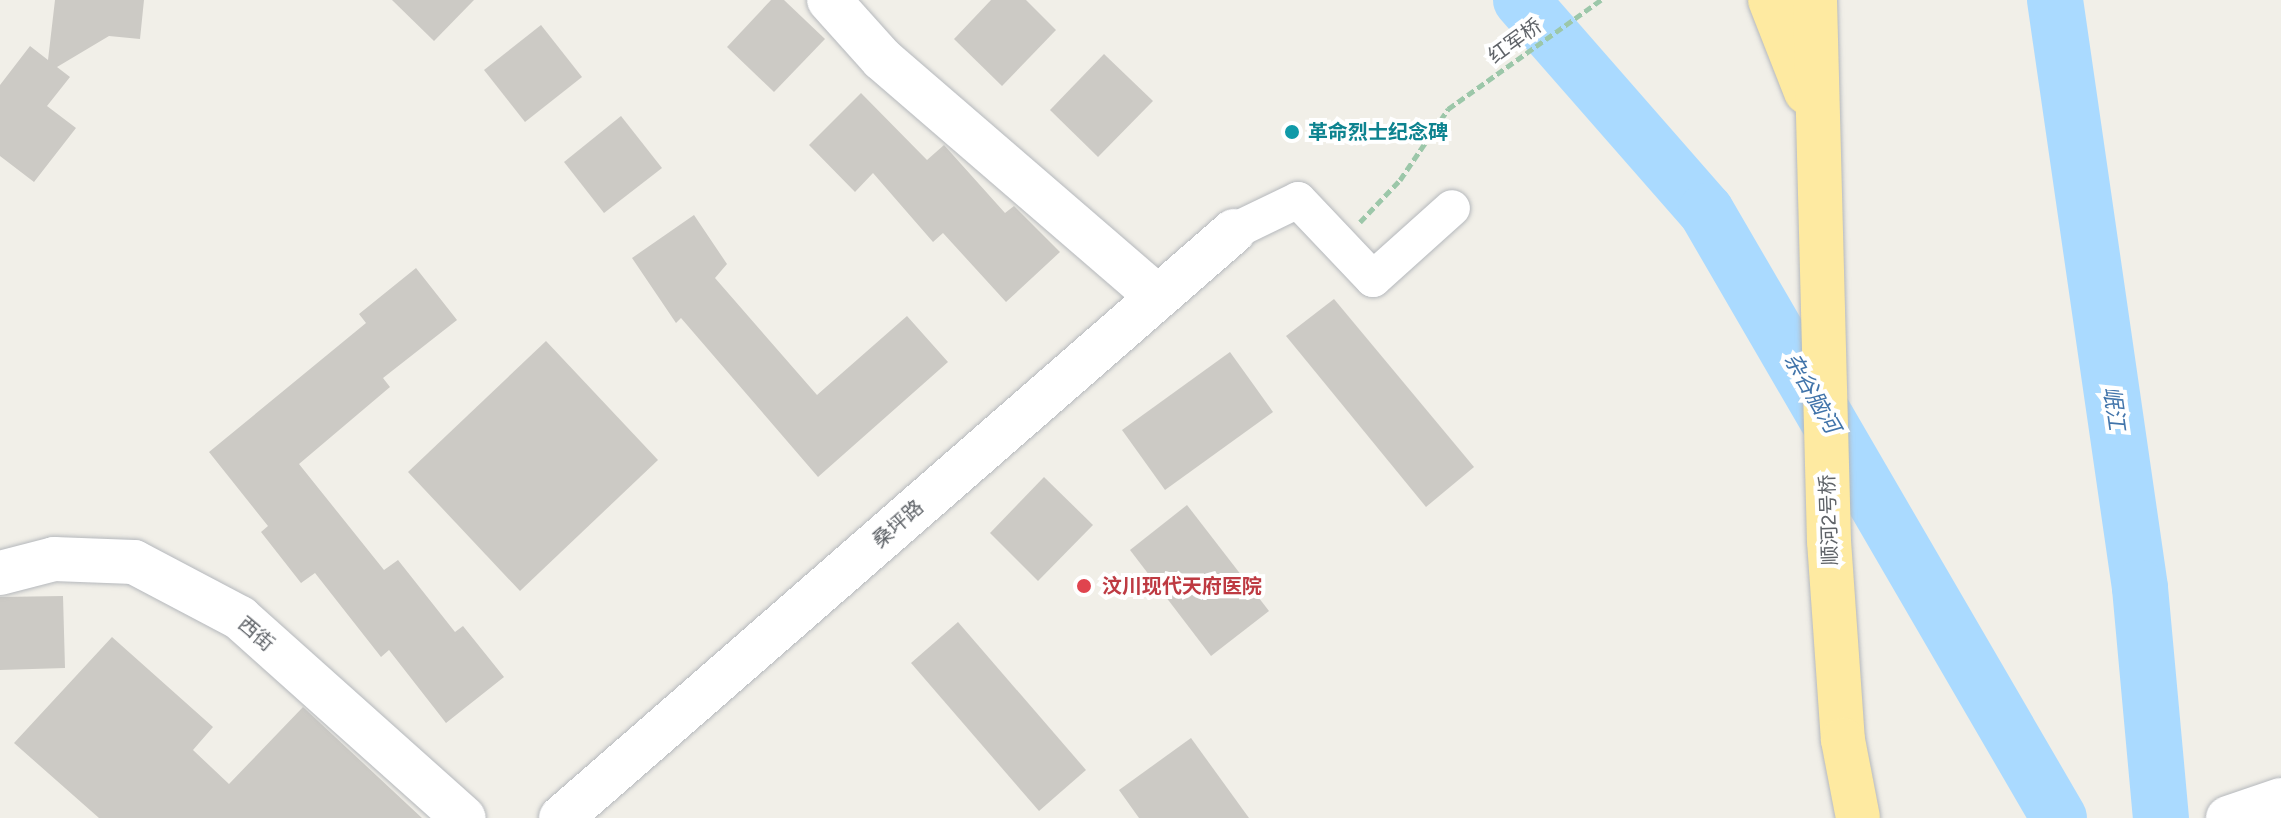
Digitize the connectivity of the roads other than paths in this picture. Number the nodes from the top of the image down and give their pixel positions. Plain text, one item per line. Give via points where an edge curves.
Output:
1 (829, 0) edge
2 (1770, 0) edge
3 (1815, 0) edge
4 (1818, 125) junction
5 (1452, 208) dead end
6 (1234, 231) joint
7 (1158, 297) junction
8 (0, 573) edge
9 (2281, 800) edge
10 (464, 818) edge
11 (561, 818) edge
12 (1858, 818) edge
13 (2228, 818) edge

1 - 7 street via 882,59
2 - 4 highway
3 - 4 highway, 顺河2号桥
4 - 12 highway, 顺河2号桥 via 1829,541 1843,740
5 - 6 street via 1373,279 1298,200
6 - 7 street, 桑坪路
7 - 11 street, 桑坪路
8 - 10 street, 西街 via 54,559 134,562 240,618
9 - 13 street

